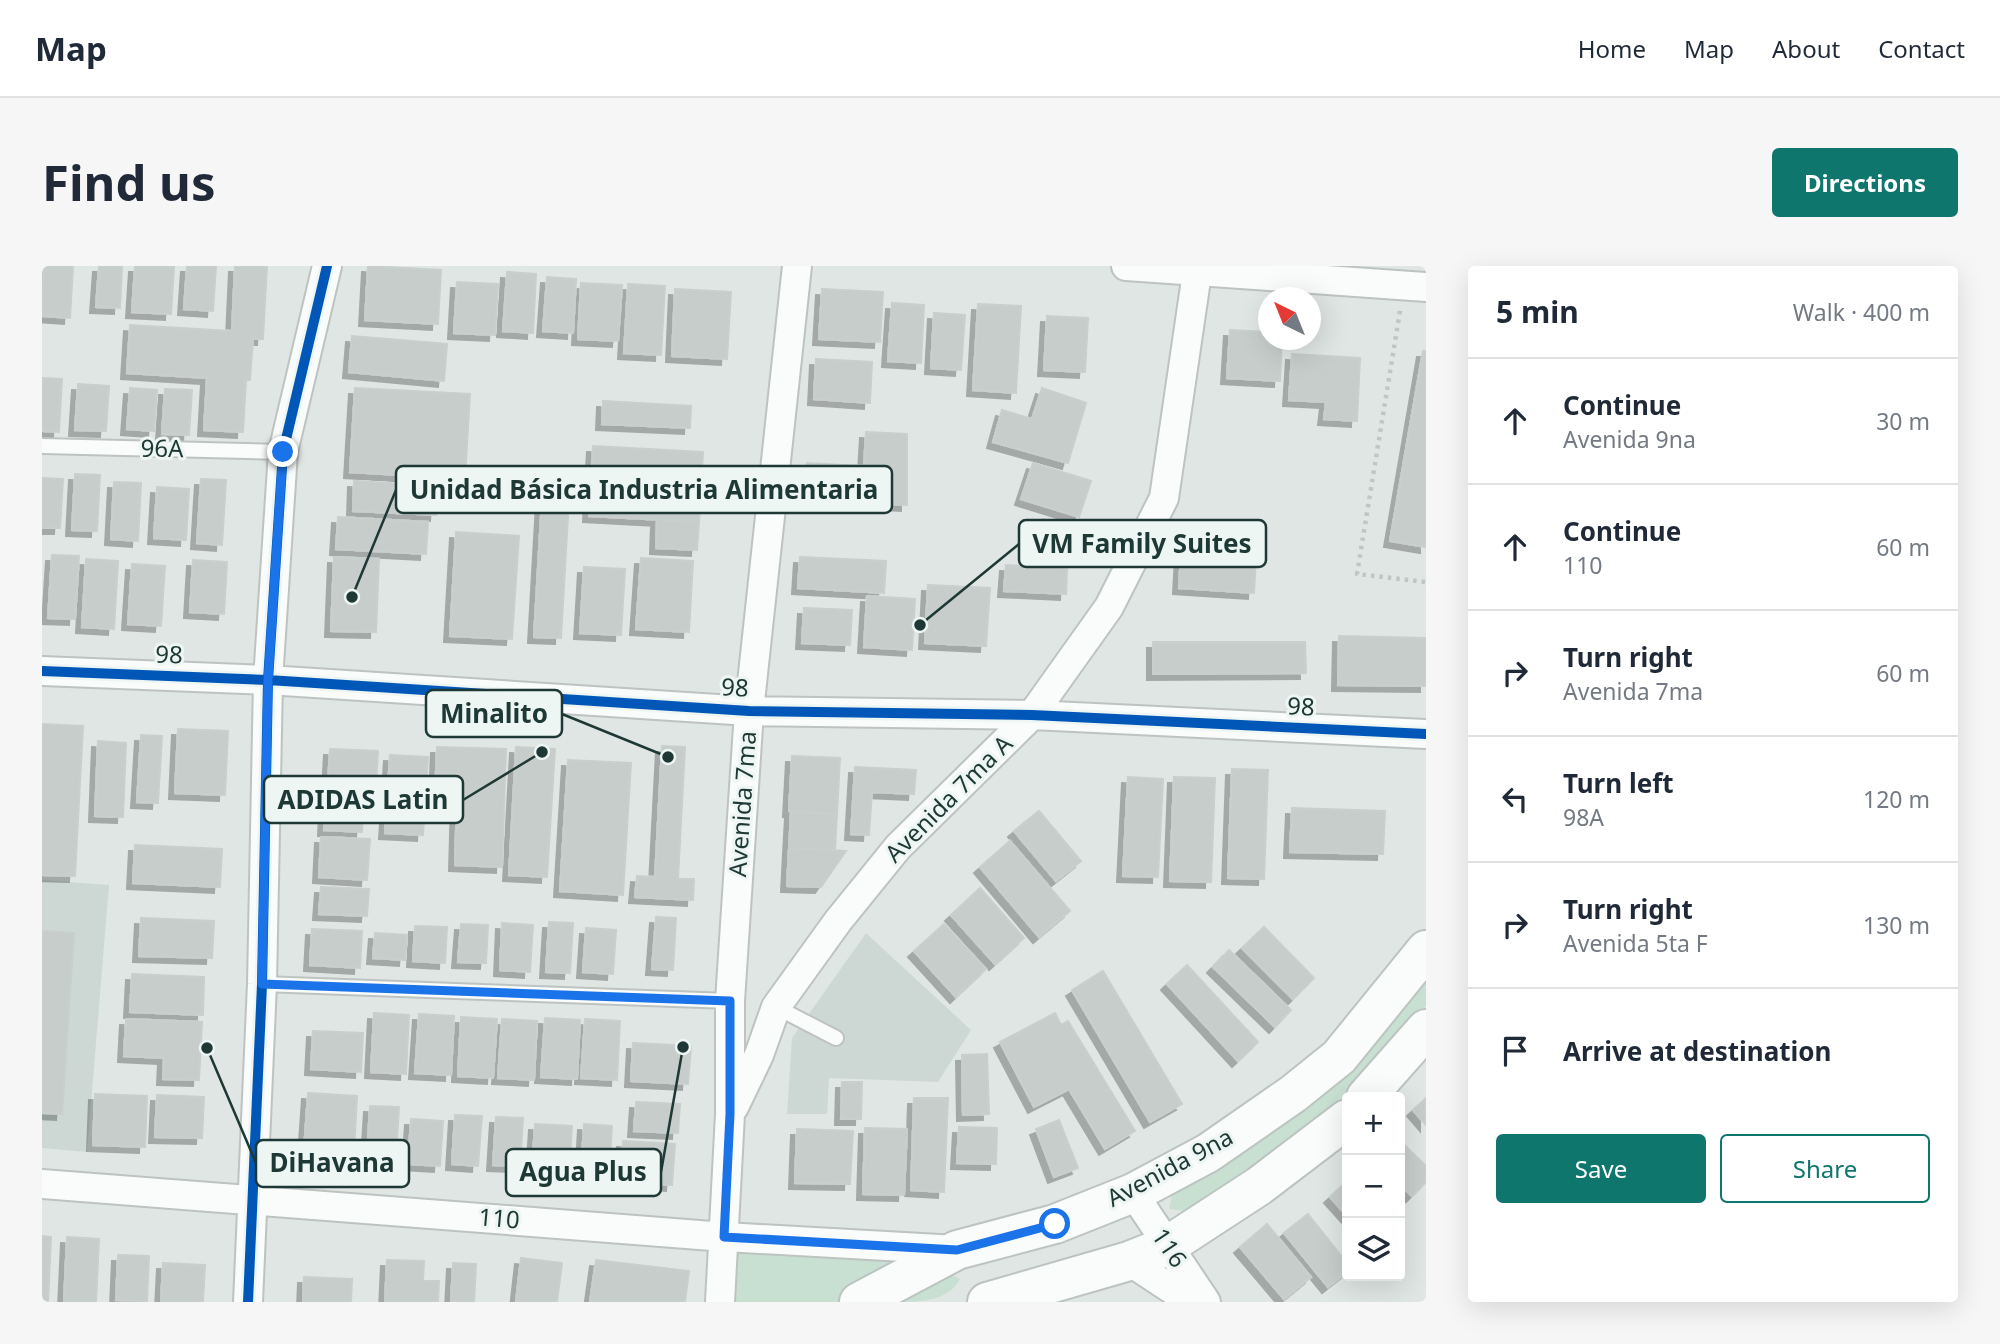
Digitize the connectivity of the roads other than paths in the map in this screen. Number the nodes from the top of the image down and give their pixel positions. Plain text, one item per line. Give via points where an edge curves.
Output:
1 (327, 266) edge
2 (797, 266) edge
3 (1126, 266) edge
4 (1198, 268) edge
5 (1305, 272) edge
6 (1415, 286) edge
7 (42, 446) edge
8 (283, 452) junction
9 (42, 671) edge
10 (268, 680) junction
11 (749, 711) junction
12 (1032, 715) junction
13 (1426, 734) edge
14 (1426, 950) edge
15 (262, 984) junction
16 (730, 1001) junction
17 (776, 1007) junction
18 (1426, 1029) edge
19 (836, 1038) dead end
20 (1370, 1092) edge
21 (730, 1114) junction
22 (1342, 1123) edge
23 (42, 1184) edge
24 (1133, 1193) junction
25 (253, 1199) junction
26 (724, 1237) junction
27 (1167, 1246) junction
28 (957, 1250) junction
29 (1129, 1261) junction
30 (248, 1302) edge
31 (720, 1302) edge
32 (859, 1302) edge
33 (987, 1302) edge
34 (1191, 1302) edge
35 (1206, 1302) edge

1 - 8 street
2 - 11 street, Avenida 7ma
3 - 4 street
4 - 5 street
4 - 12 street, Avenida 7ma A via 1164,498 1110,607
5 - 6 street
7 - 8 lane, 96A
8 - 10 street
9 - 10 street, 98
10 - 11 street, 98
10 - 15 street
11 - 12 street, 98
11 - 16 street, Avenida 7ma
12 - 13 street, 98
12 - 17 street, Avenida 7ma A via 898,847
14 - 24 main road, Avenida 9na via 1339,1057 1208,1153
15 - 16 lane
15 - 25 street
16 - 17 street
16 - 21 street, Avenida 7ma
17 - 19 lane
17 - 21 street, Avenida 7ma A
18 - 20 main road
21 - 26 street, Avenida 7ma
22 - 27 main road via 1259,1186
23 - 25 street, 110
24 - 27 street, 116
24 - 28 main road, Avenida 9na via 1055,1224
25 - 26 street, 110
25 - 30 street
26 - 28 street, 110
26 - 31 street, Avenida 7ma
27 - 29 main road
27 - 35 street, 116
28 - 32 main road, Avenida 9na
29 - 33 main road
29 - 34 street, 116

